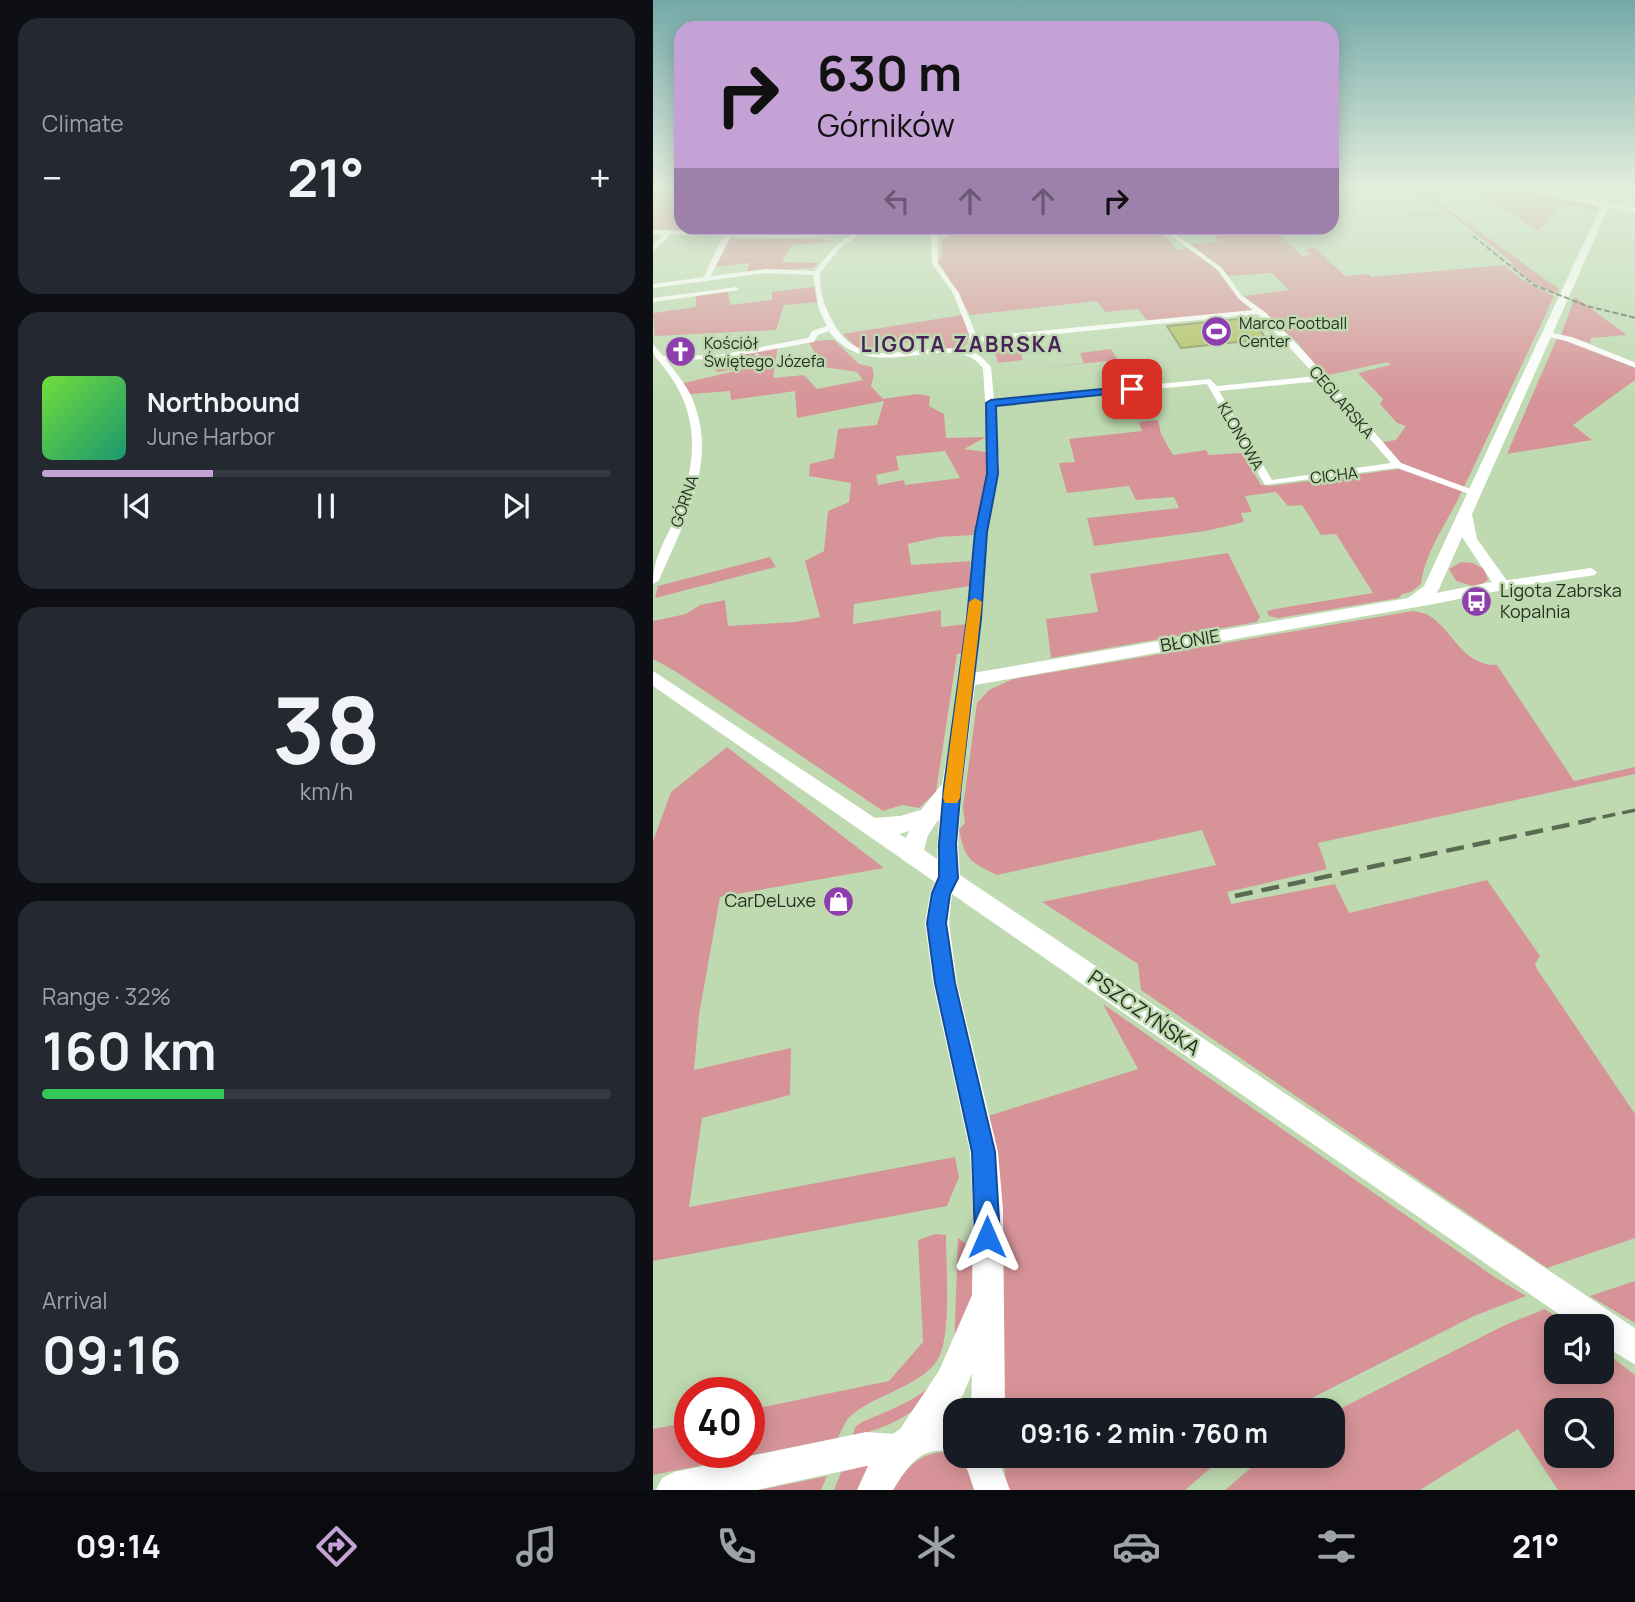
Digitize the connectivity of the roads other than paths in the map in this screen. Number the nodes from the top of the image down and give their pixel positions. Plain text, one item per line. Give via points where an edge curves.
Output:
1 (716, 259) edge
2 (828, 259) edge
3 (935, 259) edge
4 (1206, 259) edge
5 (1582, 259) edge
6 (817, 273) junction
7 (707, 278) junction
8 (653, 286) edge
9 (737, 289) dead end
10 (653, 300) edge
11 (1257, 312) junction
12 (830, 328) junction
13 (1548, 334) junction
14 (974, 340) junction
15 (653, 346) edge
16 (969, 355) junction
17 (660, 358) junction
18 (1635, 366) edge
19 (1323, 378) junction
20 (1214, 389) junction
21 (991, 403) junction
22 (1398, 465) junction
23 (1269, 483) joint
24 (1476, 493) junction
25 (1466, 515) junction
26 (1441, 566) junction
27 (1491, 569) junction
28 (1591, 572) dead end
29 (654, 573) edge
30 (1502, 585) junction
31 (1479, 591) junction
32 (1413, 602) junction
33 (653, 677) edge
34 (967, 680) junction
35 (952, 786) junction
36 (925, 818) junction
37 (872, 827) junction
38 (949, 832) junction
39 (912, 855) junction
40 (949, 878) junction
41 (987, 1291) junction
42 (1624, 1341) edge
43 (988, 1398) edge
44 (943, 1433) edge
45 (905, 1447) junction
46 (674, 1490) edge
47 (875, 1490) edge

1 - 7 street
2 - 6 street
3 - 14 street via 956,293
4 - 11 street, CEGLARSKA
5 - 13 street
6 - 7 street via 765,271
6 - 12 street
7 - 8 street
9 - 10 street
11 - 14 street
11 - 19 street, CEGLARSKA
12 - 16 street via 854,352 865,355
12 - 17 street via 815,333 811,340 728,355
13 - 18 street
13 - 24 street
14 - 16 street
15 - 17 street, GÓRNA
16 - 21 street via 986,364
17 - 29 street, GÓRNA via 690,402 697,438 687,501
19 - 20 street
19 - 22 street, CEGLARSKA
20 - 21 street via 1210,382
20 - 23 street, KLONOWA
21 - 34 street via 994,463 981,532
22 - 23 street, CICHA
22 - 24 street, CEGLARSKA
24 - 25 street
25 - 26 street
25 - 27 street via 1470,539
26 - 27 street via 1464,558
26 - 31 street via 1453,584
26 - 32 street via 1428,593
27 - 30 street
28 - 30 street, BŁONIE
30 - 31 street, BŁONIE
31 - 32 street, BŁONIE
32 - 34 street, BŁONIE
33 - 37 street, PSZCZYŃSKA
34 - 35 street
35 - 36 street
35 - 38 street
36 - 37 street
36 - 39 street
37 - 39 street, PSZCZYŃSKA
38 - 39 street
38 - 40 street
39 - 40 street, PSZCZYŃSKA
40 - 41 street via 938,905 937,938 984,1152
40 - 42 street, PSZCZYŃSKA
41 - 43 street
41 - 45 street via 951,1383
44 - 45 street via 930,1433
45 - 46 street via 866,1449
45 - 47 street via 882,1473

